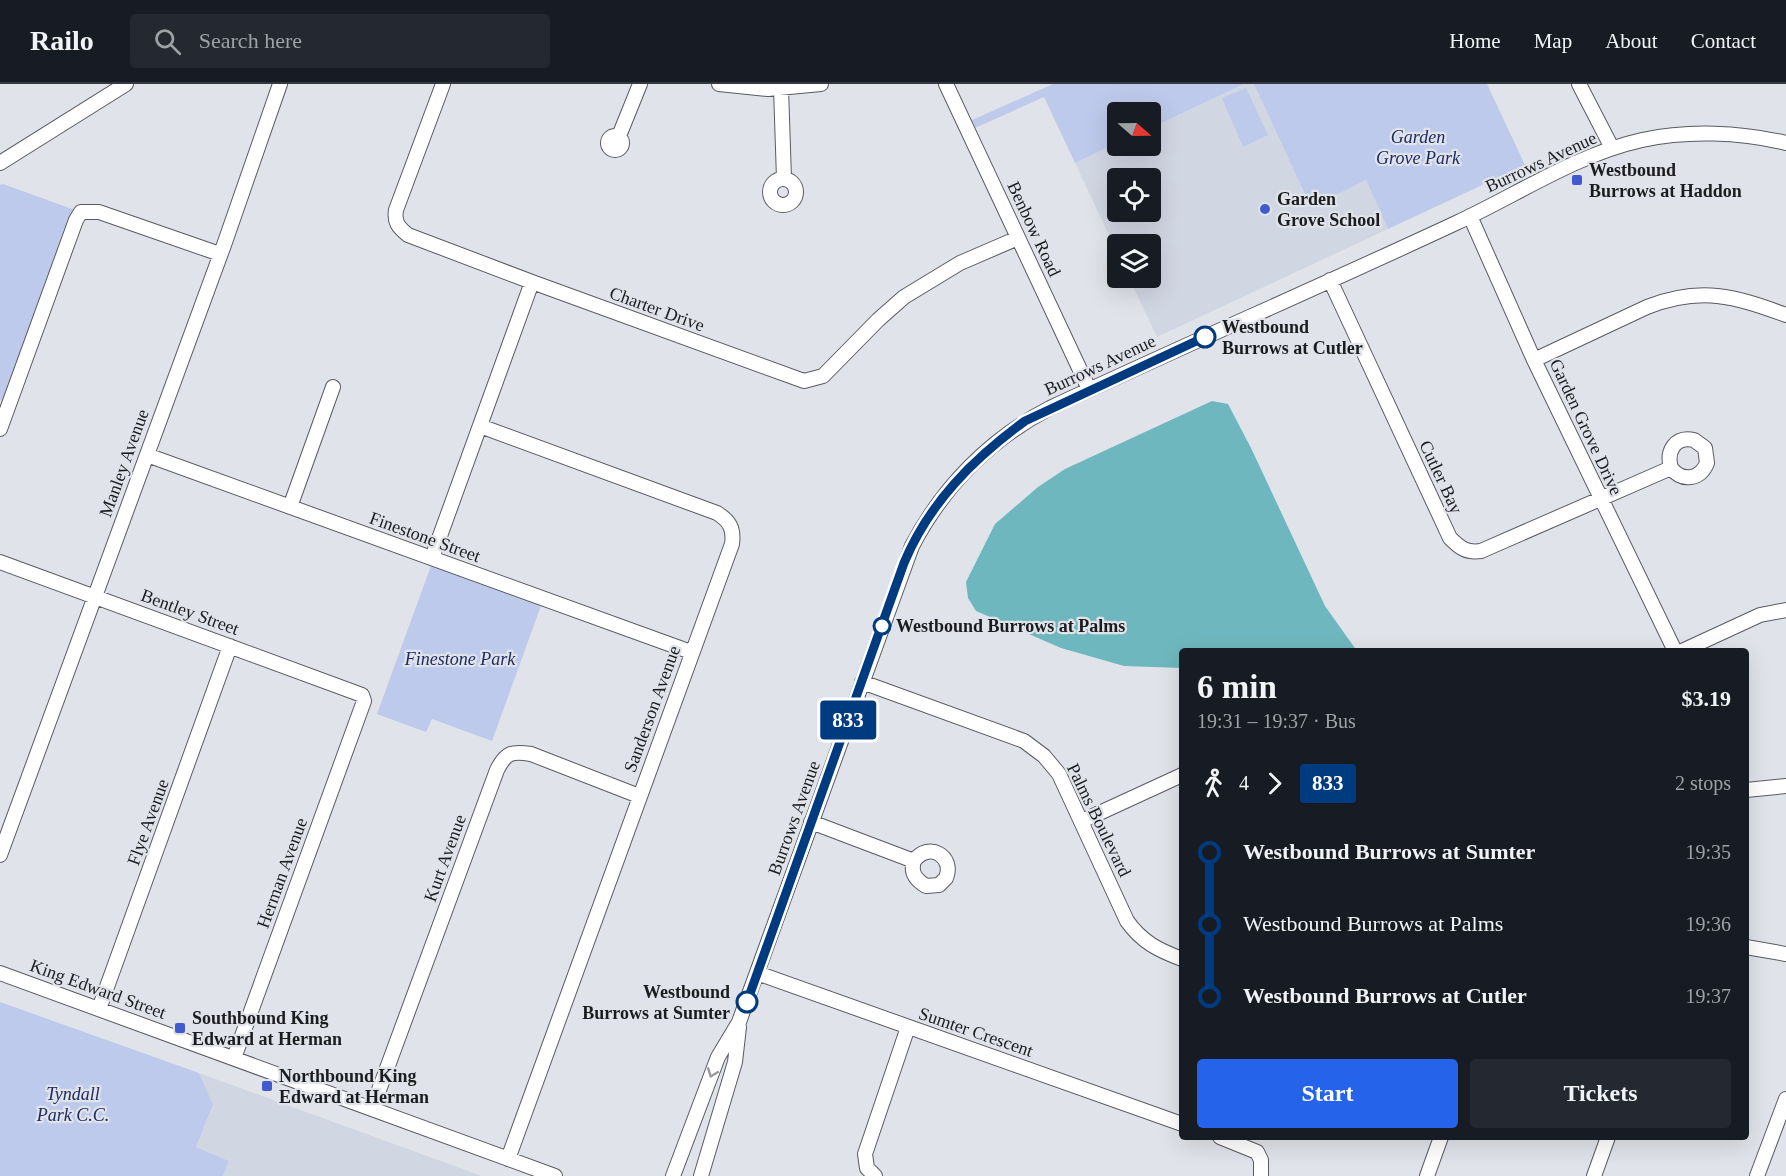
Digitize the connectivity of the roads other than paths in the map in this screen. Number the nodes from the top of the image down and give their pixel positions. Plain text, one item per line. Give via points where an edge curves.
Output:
1 (126, 84) edge
2 (280, 84) edge
3 (443, 84) edge
4 (640, 84) edge
5 (719, 84) edge
6 (821, 84) edge
7 (946, 84) edge
8 (1579, 84) edge
9 (781, 88) junction
10 (619, 136) dead end
11 (1786, 143) edge
12 (1612, 148) junction
13 (0, 163) edge
14 (784, 179) dead end
15 (1470, 216) junction
16 (1018, 238) junction
17 (220, 254) junction
18 (1330, 280) junction
19 (532, 282) junction
20 (1786, 315) edge
21 (1534, 360) junction
22 (333, 387) dead end
23 (1089, 389) junction
24 (480, 426) junction
25 (0, 429) edge
26 (147, 455) junction
27 (1671, 468) dead end
28 (1600, 499) junction
29 (290, 507) junction
30 (432, 558) junction
31 (0, 562) edge
32 (94, 596) junction
33 (1786, 610) edge
34 (230, 646) junction
35 (1674, 648) edge
36 (1688, 648) edge
37 (691, 652) junction
38 (861, 682) junction
39 (364, 701) joint
40 (1179, 776) edge
41 (1786, 786) edge
42 (1749, 790) edge
43 (639, 796) junction
44 (1082, 821) junction
45 (811, 822) junction
46 (0, 855) edge
47 (914, 861) dead end
48 (1749, 948) edge
49 (1786, 954) edge
50 (1179, 958) edge
51 (0, 973) edge
52 (757, 974) junction
53 (99, 1009) junction
54 (739, 1022) junction
55 (908, 1027) junction
56 (234, 1058) junction
57 (1786, 1099) edge
58 (372, 1109) junction
59 (1179, 1123) edge
60 (1227, 1140) edge
61 (1440, 1140) edge
62 (1607, 1140) edge
63 (508, 1159) junction
64 (555, 1176) edge
65 (673, 1176) edge
66 (701, 1176) edge
67 (875, 1176) edge
68 (1261, 1176) edge
69 (1427, 1176) edge
70 (1594, 1176) edge
71 (1757, 1176) edge

1 - 13 street
2 - 17 street, Manley Avenue
3 - 19 street, Charter Drive via 394,219 408,235
4 - 10 street
5 - 9 street
6 - 9 street
7 - 16 street, Benbow Road
8 - 12 street
9 - 14 street
11 - 12 street, Burrows Avenue via 1696,134
12 - 15 street, Burrows Avenue
15 - 18 street, Burrows Avenue
15 - 21 street, Garden Grove Drive
16 - 19 street, Charter Drive via 960,262 904,297 823,376 804,381
16 - 23 street, Benbow Road
17 - 25 street via 99,212 81,212
17 - 26 street, Manley Avenue
18 - 23 street, Burrows Avenue
18 - 28 street, Cutler Bay via 1450,538 1462,549 1481,551
19 - 24 street
20 - 21 street via 1714,294 1674,298
21 - 28 street, Garden Grove Drive
22 - 29 street
23 - 38 street, Burrows Avenue via 1025,421 953,483 912,546
24 - 30 street
24 - 37 street, Sanderson Avenue via 725,518 731,525 732,544
26 - 29 street, Finestone Street
26 - 32 street, Manley Avenue
27 - 28 street, Cutler Bay
28 - 35 street, Garden Grove Drive
29 - 30 street, Finestone Street
30 - 37 street, Finestone Street
31 - 32 street, Bentley Street
32 - 34 street, Bentley Street
32 - 46 street, Manley Avenue
33 - 36 street via 1760,615
34 - 39 street, Bentley Street via 362,695
34 - 53 street, Flye Avenue
37 - 43 street, Sanderson Avenue
38 - 44 street, Palms Boulevard via 1035,748 1059,774
38 - 45 street, Burrows Avenue
39 - 56 street, Herman Avenue
40 - 44 street
41 - 42 street
43 - 58 street, Kurt Avenue via 531,754 516,751 503,759
43 - 63 street, Sanderson Avenue
44 - 50 street, Palms Boulevard via 1134,931 1150,946
45 - 47 street
45 - 52 street, Burrows Avenue
48 - 49 street
51 - 53 street, King Edward Street
52 - 54 street, Burrows Avenue
52 - 55 street, Sumter Crescent
53 - 56 street, King Edward Street
54 -> 65 street, Burrows Avenue via 718,1057
54 - 66 street, Burrows Avenue via 735,1062
55 - 59 street, Sumter Crescent
55 - 67 street via 865,1155 867,1168
56 - 58 street, King Edward Street
57 - 71 street
58 - 63 street, King Edward Street
60 - 68 street via 1257,1152
61 - 69 street
62 - 70 street
63 - 64 street, King Edward Street

